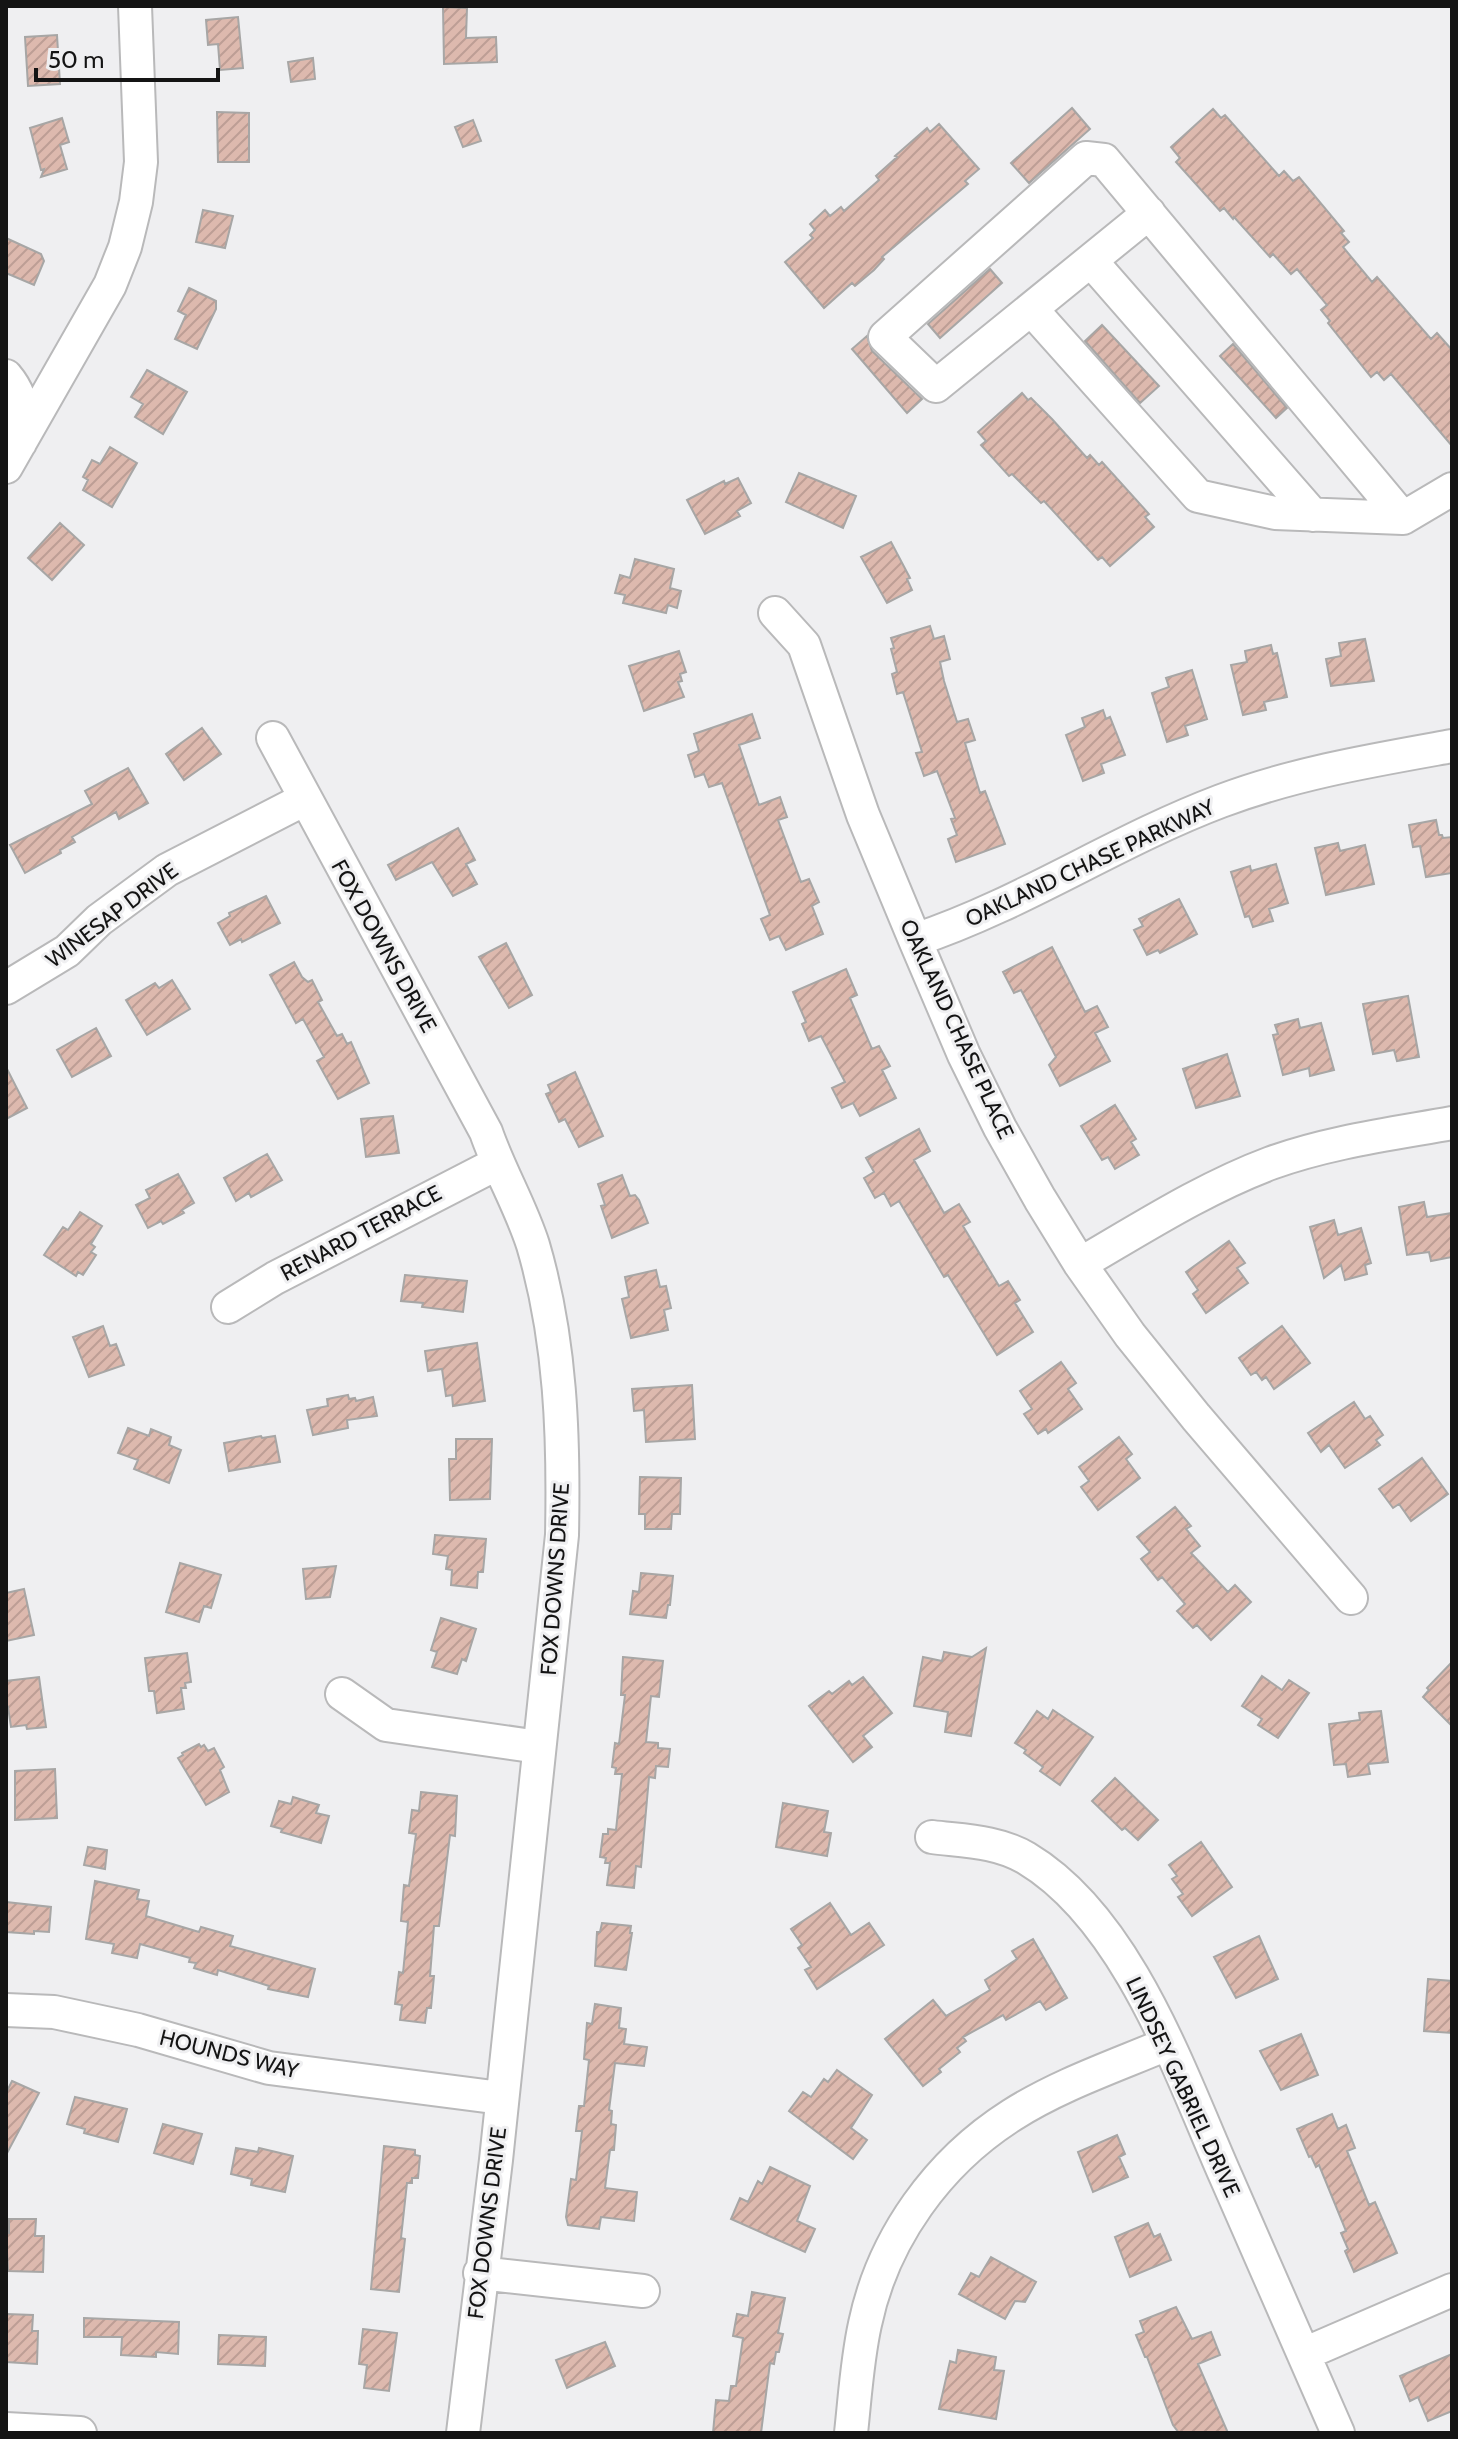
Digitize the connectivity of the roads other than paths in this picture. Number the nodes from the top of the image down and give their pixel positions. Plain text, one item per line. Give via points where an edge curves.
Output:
1 (135, 6) edge
2 (1149, 213) junction
3 (1091, 261) junction
4 (1032, 310) junction
5 (6, 376) edge
6 (12, 457) edge
7 (1452, 489) edge
8 (1313, 515) junction
9 (1403, 518) junction
10 (775, 613) dead end
11 (273, 738) dead end
12 (1452, 746) edge
13 (305, 799) junction
14 (915, 940) junction
15 (6, 988) edge
16 (1452, 1123) edge
17 (496, 1164) junction
18 (1080, 1264) junction
19 (228, 1307) dead end
20 (1351, 1598) dead end
21 (342, 1694) dead end
22 (539, 1747) junction
23 (932, 1837) dead end
24 (6, 2010) edge
25 (1167, 2044) junction
26 (501, 2098) junction
27 (480, 2273) junction
28 (1452, 2290) edge
29 (643, 2291) dead end
30 (1304, 2354) junction
31 (6, 2429) edge
32 (80, 2433) edge
33 (463, 2433) edge
34 (851, 2433) edge
35 (1338, 2433) edge

1 - 6 street via 141,162 125,247 110,285
2 - 3 street
2 - 4 street via 1104,160 1086,158 885,337 936,386
2 - 9 street
3 - 4 street
3 - 8 street
4 - 8 street via 1198,496 1275,513
5 - 6 street via 22,405 24,427
7 - 9 street
8 - 9 street
10 - 14 street, OAKLAND CHASE PLACE via 804,645 863,815
11 - 13 street, FOX DOWNS DRIVE
12 - 14 street, OAKLAND CHASE PARKWAY via 1350,765 1222,801 963,924
13 - 15 street, WINESAP DRIVE via 167,870 67,951
13 - 17 street, FOX DOWNS DRIVE via 486,1132
14 - 18 street, OAKLAND CHASE PLACE via 1000,1128
16 - 18 street via 1342,1142 1271,1163 1219,1185
17 - 19 street, RENARD TERRACE
17 - 22 street, FOX DOWNS DRIVE via 532,1242 554,1331 562,1433 562,1535
18 - 20 street, OAKLAND CHASE PLACE via 1196,1417
21 - 22 street via 386,1725
22 - 26 street, FOX DOWNS DRIVE
23 - 25 street, LINDSEY GABRIEL DRIVE via 1009,1850 1056,1881 1120,1955
24 - 26 street, HOUNDS WAY via 54,2012 124,2027 269,2068
25 - 30 street, LINDSEY GABRIEL DRIVE
25 - 34 street via 1012,2114 958,2156 915,2206 878,2281 862,2340
26 - 27 street, FOX DOWNS DRIVE
27 - 29 street
27 - 33 street, FOX DOWNS DRIVE
28 - 30 street
30 - 35 street, LINDSEY GABRIEL DRIVE
31 - 32 street

